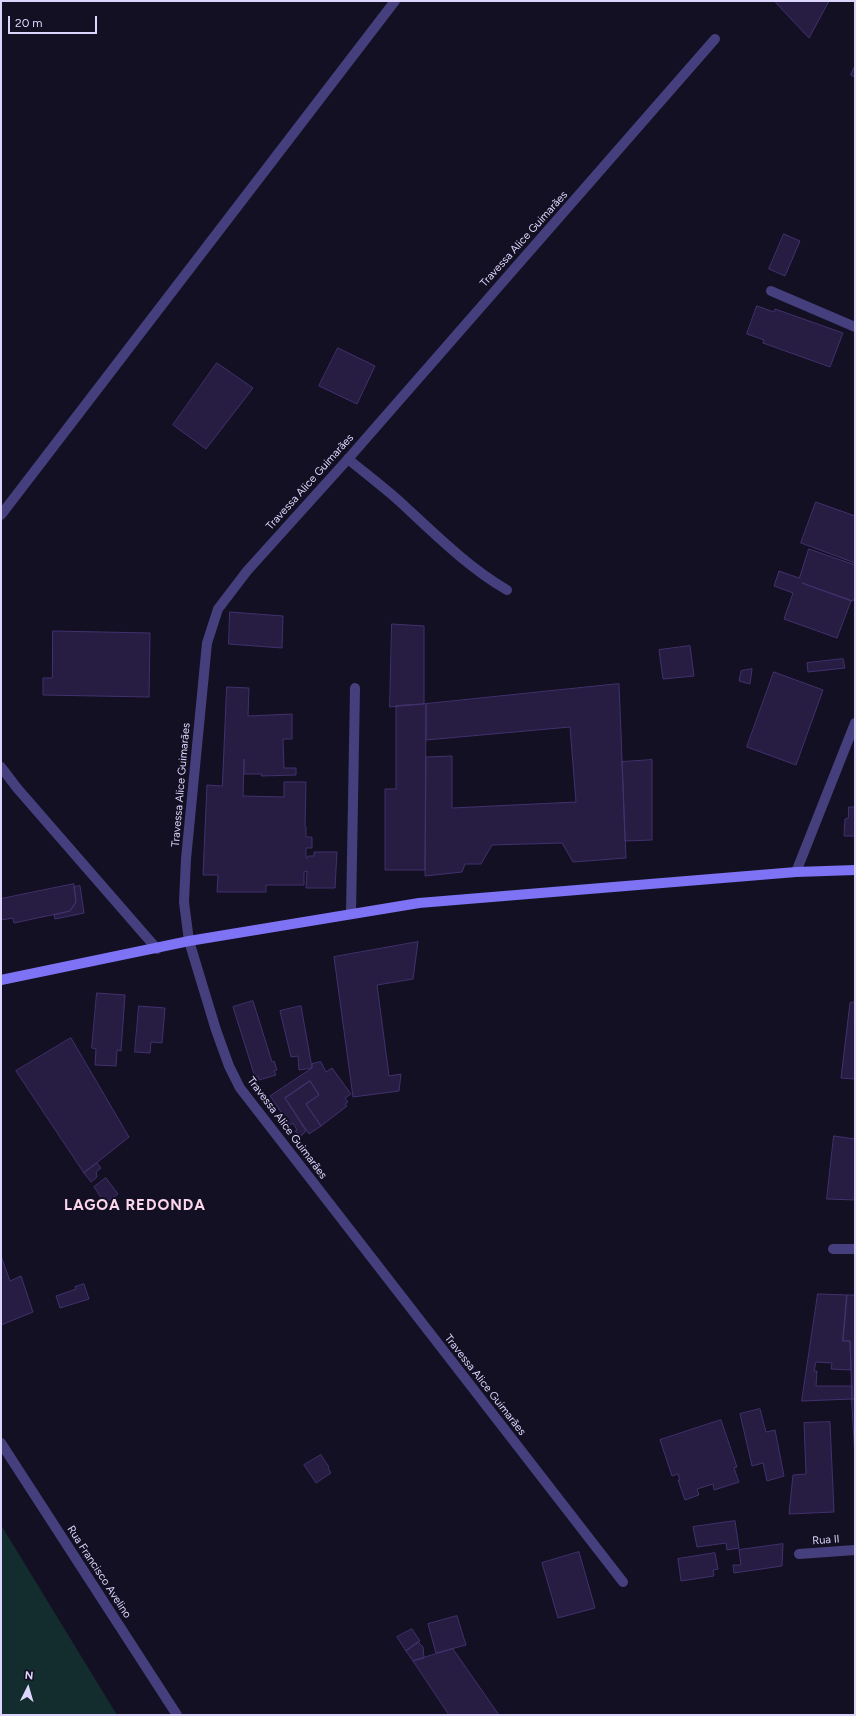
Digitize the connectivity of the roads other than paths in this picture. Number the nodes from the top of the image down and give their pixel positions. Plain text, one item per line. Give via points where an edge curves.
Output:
1 (395, 1) edge
2 (715, 38) dead end
3 (771, 291) dead end
4 (855, 327) edge
5 (348, 459) junction
6 (1, 515) edge
7 (507, 590) dead end
8 (355, 688) dead end
9 (855, 723) edge
10 (1, 767) edge
11 (855, 870) edge
12 (796, 872) junction
13 (351, 914) junction
14 (189, 941) junction
15 (157, 949) junction
16 (1, 980) edge
17 (833, 1249) dead end
18 (855, 1249) edge
19 (1, 1443) edge
20 (855, 1550) edge
21 (799, 1554) dead end
22 (623, 1582) dead end
23 (177, 1715) edge

1 - 6 street
2 - 5 street, Travessa Alice Guimarães
3 - 4 street
5 - 7 street via 397,499 449,547 487,578
5 - 14 street, Travessa Alice Guimarães via 246,571 218,609 207,643 186,859 184,902
8 - 13 street
9 - 12 street
10 - 15 street
11 - 12 main road
12 - 13 main road via 418,903
13 - 14 main road
14 - 15 main road
14 - 22 street, Travessa Alice Guimarães via 216,1030 240,1088
15 - 16 main road
17 - 18 street
19 - 23 street, Rua Francisco Avelino
20 - 21 street, Rua II

